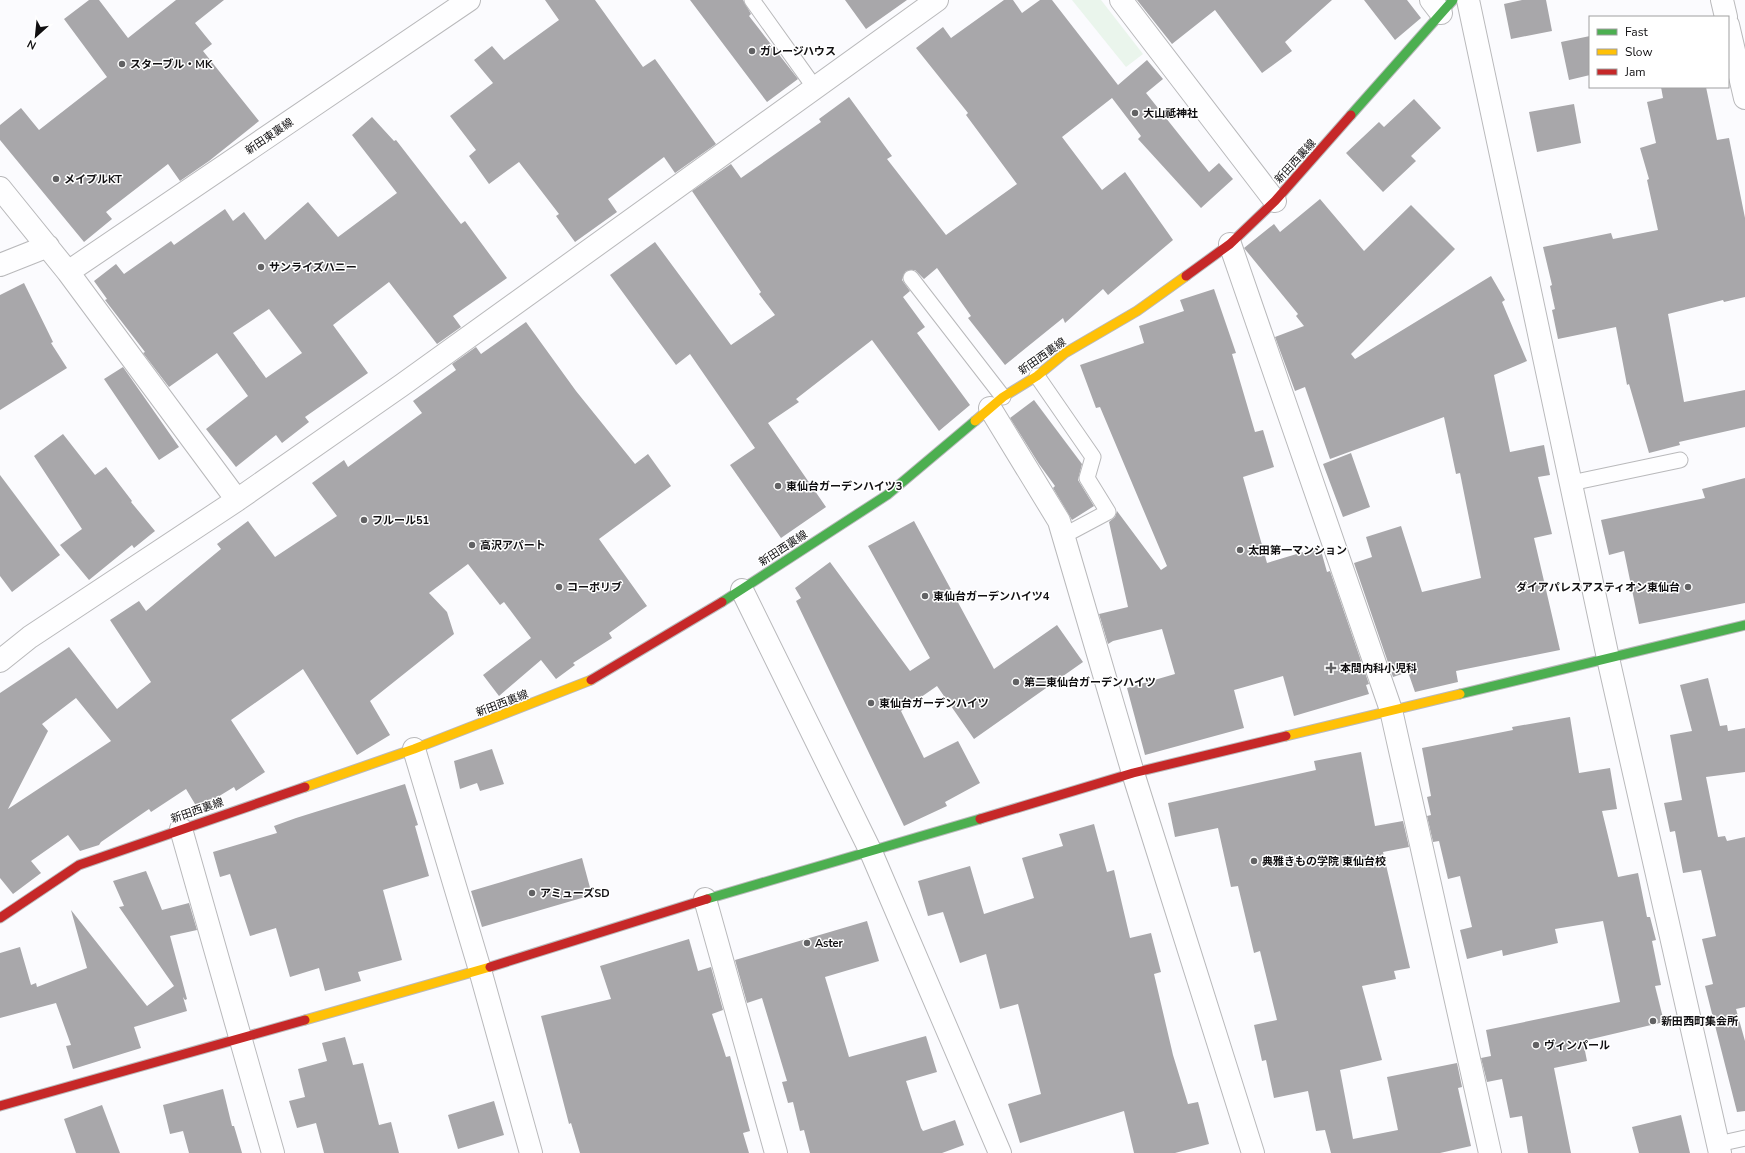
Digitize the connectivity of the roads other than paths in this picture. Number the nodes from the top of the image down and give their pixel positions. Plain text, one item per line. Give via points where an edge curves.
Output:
1 (469, 0) edge
2 (752, 0) edge
3 (937, 0) edge
4 (1121, 0) edge
5 (1468, 0) edge
6 (1722, 0) edge
7 (1442, 4) edge
8 (1726, 16) edge
9 (1729, 29) edge
10 (815, 88) junction
11 (1745, 98) edge
12 (0, 188) edge
13 (1275, 201) junction
14 (1230, 244) junction
15 (48, 246) junction
16 (0, 265) edge
17 (68, 272) junction
18 (911, 278) dead end
19 (1037, 376) junction
20 (996, 402) junction
21 (1680, 460) dead end
22 (1571, 483) junction
23 (237, 500) junction
24 (1063, 536) junction
25 (742, 590) junction
26 (1745, 625) edge
27 (1608, 658) junction
28 (0, 661) edge
29 (1391, 710) junction
30 (414, 749) junction
31 (1133, 773) junction
32 (181, 829) junction
33 (871, 852) junction
34 (705, 899) junction
35 (0, 918) edge
36 (480, 970) junction
37 (239, 1038) junction
38 (0, 1106) edge
39 (1745, 1138) edge
40 (1719, 1149) edge
41 (273, 1153) edge
42 (531, 1153) edge
43 (776, 1153) edge
44 (1000, 1153) edge
45 (1253, 1153) edge
46 (1490, 1153) edge

1 - 17 street, 新田東裏線
2 - 10 lane
3 - 10 street
4 - 13 street
5 - 22 street
6 - 8 street
7 - 13 street, 新田西裏線
9 - 11 street
10 - 23 street
12 - 15 street
13 - 14 street, 新田西裏線
14 - 19 street, 新田西裏線 via 1137,311 1065,353
14 - 29 street
15 - 16 street
15 - 17 street
17 - 23 street
18 - 20 lane
19 - 20 street, 新田西裏線
19 - 24 lane via 1093,457 1087,478 1108,512
20 - 24 street via 1059,521
20 - 25 street, 新田西裏線 via 887,495
21 - 22 lane
22 - 27 street
23 - 28 street via 30,637
24 - 31 street
25 - 30 street, 新田西裏線 via 585,684
25 - 33 street
26 - 27 street
27 - 29 street
27 - 40 street
29 - 31 street
29 - 46 street
30 - 32 street, 新田西裏線
30 - 36 street
31 - 33 street
31 - 45 street
32 - 35 street, 新田西裏線 via 80,864
32 - 37 street
33 - 34 street
33 - 44 street
34 - 36 street
34 - 43 street
36 - 37 street
36 - 42 street
37 - 38 street
37 - 41 street
39 - 40 lane

